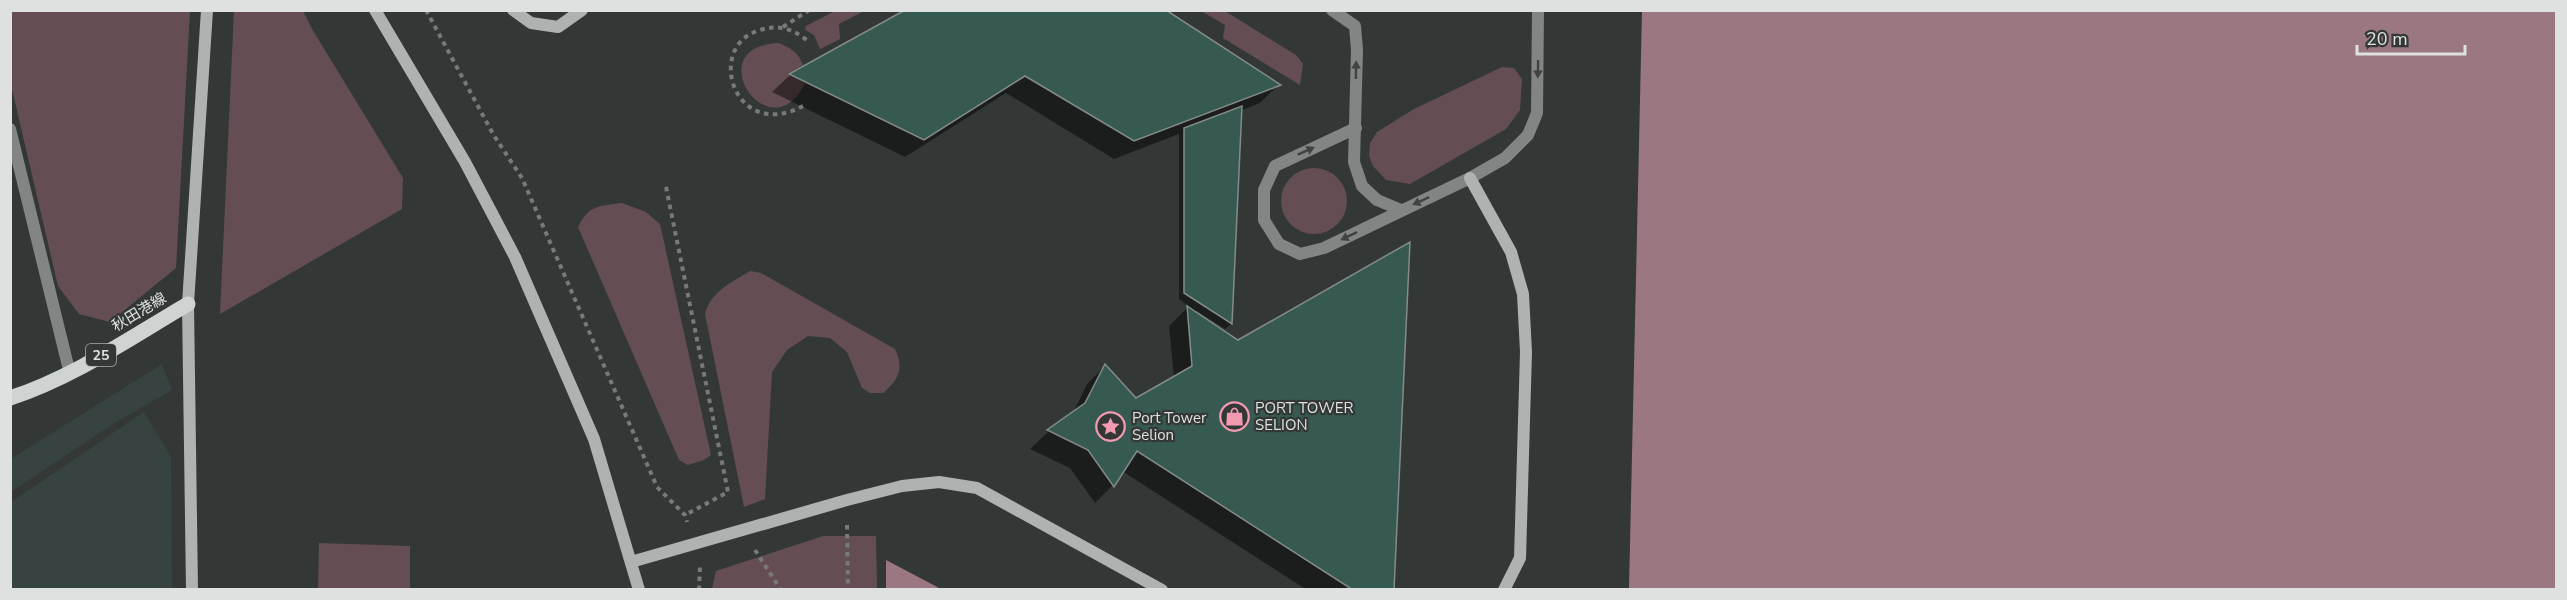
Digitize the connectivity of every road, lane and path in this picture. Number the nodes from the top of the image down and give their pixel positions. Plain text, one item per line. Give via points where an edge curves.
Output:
1 (207, 10) edge
2 (375, 10) edge
3 (426, 10) edge
4 (513, 10) edge
5 (582, 10) edge
6 (809, 10) edge
7 (1332, 10) edge
8 (1538, 10) edge
9 (783, 27) junction
10 (808, 41) dead end
11 (803, 106) dead end
12 (1356, 128) junction
13 (10, 129) edge
14 (1470, 178) junction
15 (666, 187) dead end
16 (1401, 210) junction
17 (188, 304) junction
18 (70, 374) junction
19 (10, 398) edge
20 (847, 500) junction
21 (685, 514) junction
22 (742, 531) junction
23 (695, 544) junction
24 (631, 562) junction
25 (192, 590) edge
26 (639, 590) edge
27 (699, 590) edge
28 (781, 590) edge
29 (848, 590) edge
30 (1162, 590) edge
31 (1504, 590) edge

1 - 17 street
2 - 24 street via 465,162 515,257 594,439
3 - 21 path via 493,134 522,178 657,487
4 - 5 street via 531,23 558,27
6 - 9 path
12 -> 7 street via 1355,26
8 -> 14 street via 1537,113 1528,135 1505,158
9 - 10 path
9 - 11 path via 768,27 742,40 730,67 732,82 738,96 761,113 776,115
12 - 16 street via 1354,162 1362,186 1377,200
16 -> 12 street via 1324,248 1300,254 1279,244 1264,220 1264,190 1275,166
13 - 18 street
14 -> 16 street
14 - 31 street via 1511,252 1523,294 1526,352 1520,558
15 - 21 path via 728,492
17 - 18 main road, 秋田港線 / 25
17 - 25 street
18 - 19 main road, 秋田港線 / 25
20 - 22 street
20 - 29 path
20 - 30 street via 902,486 939,482 977,488
21 - 23 path
22 - 23 street
22 - 28 path
23 - 24 street
23 - 27 path via 700,563
24 - 26 street

